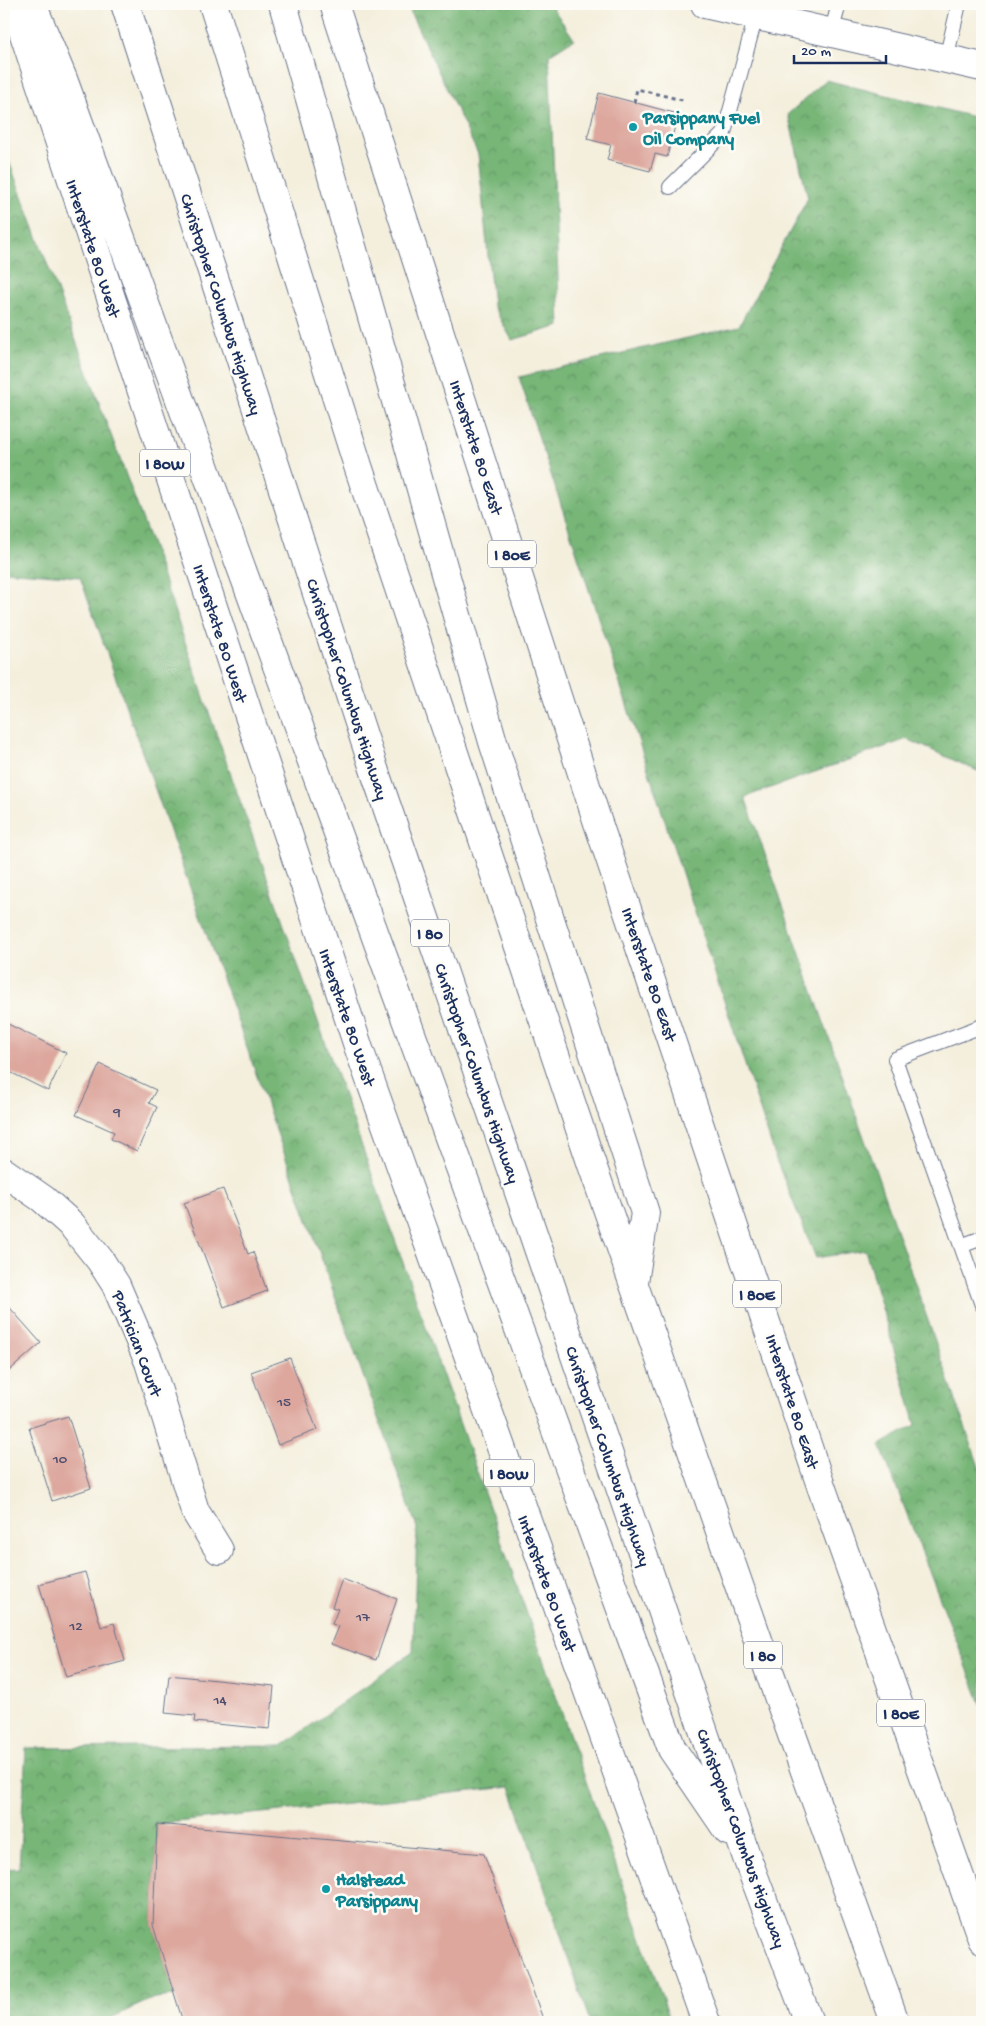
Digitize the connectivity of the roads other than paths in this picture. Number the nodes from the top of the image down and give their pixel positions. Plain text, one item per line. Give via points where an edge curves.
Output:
1 (14, 4) edge
2 (32, 4) edge
3 (125, 4) edge
4 (213, 4) edge
5 (283, 4) edge
6 (334, 4) edge
7 (705, 4) edge
8 (839, 4) edge
9 (959, 4) edge
10 (756, 16) junction
11 (831, 34) junction
12 (946, 59) junction
13 (982, 68) edge
14 (670, 187) dead end
15 (982, 1026) edge
16 (4, 1172) edge
17 (982, 1238) edge
18 (961, 1246) junction
19 (633, 1286) junction
20 (982, 1305) edge
21 (218, 1550) dead end
22 (747, 1858) junction
23 (982, 1939) edge
24 (706, 2022) edge
25 (808, 2022) edge
26 (895, 2022) edge

1 - 24 main road, Interstate 80 West / I 80W via 358,1049
2 - 22 main road via 672,1750
3 - 22 main road, Christopher Columbus Highway / I 80 via 377,778
4 - 19 main road, I 80 via 358,466
5 - 19 main road via 493,742 644,1213
6 - 23 main road, Interstate 80 East / I 80E via 597,820 821,1486
7 - 10 main road
8 - 11 lane
9 - 12 lane
10 - 11 main road
10 - 14 lane via 724,133
11 - 12 main road
12 - 13 main road
15 - 18 lane via 895,1059
16 - 21 main road, Patrician Court via 43,1199 72,1225 116,1285 148,1362 195,1511
17 - 18 lane
18 - 20 lane
19 - 26 main road, I 80
22 - 25 main road, Christopher Columbus Highway / I 80

